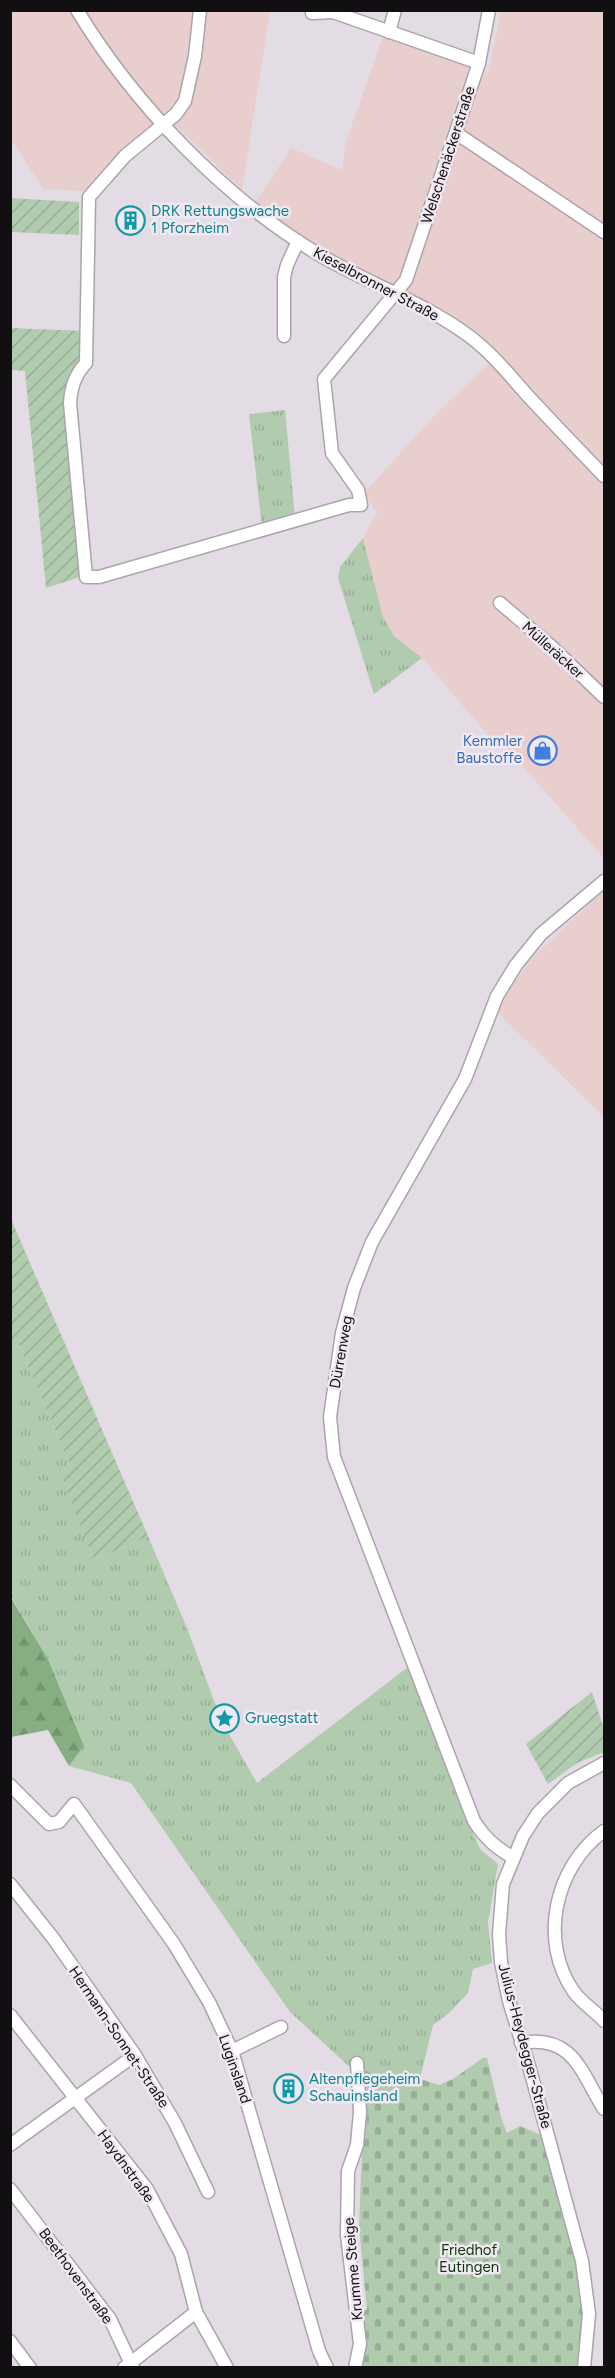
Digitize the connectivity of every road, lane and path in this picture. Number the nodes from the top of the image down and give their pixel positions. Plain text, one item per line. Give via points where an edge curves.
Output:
1 (77, 10) edge
2 (200, 10) edge
3 (395, 10) edge
4 (489, 10) edge
5 (312, 13) dead end
6 (389, 32) junction
7 (479, 63) junction
8 (162, 124) junction
9 (456, 133) junction
10 (604, 232) edge
11 (298, 241) junction
12 (394, 295) junction
13 (284, 336) dead end
14 (602, 469) edge
15 (500, 603) dead end
16 (604, 697) edge
17 (600, 885) edge
18 (604, 899) edge
19 (604, 1764) edge
20 (10, 1785) edge
21 (604, 1832) edge
22 (513, 1857) junction
23 (13, 1887) edge
24 (10, 2014) edge
25 (604, 2019) edge
26 (281, 2026) dead end
27 (521, 2043) junction
28 (232, 2051) junction
29 (135, 2055) junction
30 (357, 2063) dead end
31 (76, 2099) junction
32 (603, 2102) edge
33 (10, 2145) edge
34 (10, 2189) edge
35 (208, 2192) dead end
36 (196, 2312) junction
37 (10, 2341) edge
38 (129, 2366) edge
39 (30, 2367) edge
40 (227, 2367) edge
41 (327, 2367) edge
42 (355, 2367) edge
43 (584, 2367) edge

1 - 8 street, Kieselbronner Straße via 118,72
2 - 8 street via 185,102
3 - 6 street
4 - 7 street, Welschenäckerstraße
5 - 6 street via 333,12
6 - 7 street
7 - 9 street, Welschenäckerstraße
8 - 11 street, Kieselbronner Straße via 226,184
8 - 12 street, Welschenäckerstraße via 125,156 89,196 86,363 73,382 70,403 86,577 99,577 349,505 361,505 358,490 332,453 324,379
9 - 10 street
9 - 12 street, Welschenäckerstraße via 406,280
11 - 12 street, Kieselbronner Straße
11 - 13 street via 284,277
12 - 14 street, Kieselbronner Straße via 470,337
15 - 16 street, Mülleräcker
17 - 18 street
17 - 22 street, Dürrenweg via 541,934 496,996 465,1079 372,1242 342,1333 330,1417 334,1458 474,1821 494,1846
19 - 22 street, Julius-Heydegger-Straße via 568,1783 554,1796 538,1813
20 - 28 street, Luginsland via 49,1824 59,1822 74,1804 174,1944 209,2002
21 - 25 street via 589,1843 568,1873 555,1927 569,1984
22 - 27 street, Julius-Heydegger-Straße via 503,1884 499,1934 501,1962
23 - 29 street, Hermann-Sonnet-Straße
24 - 31 street, Haydnstraße
26 - 28 street
27 - 32 street via 545,2041 563,2049
27 - 43 street, Julius-Heydegger-Straße via 582,2261 589,2314
28 - 41 street, Luginsland
29 - 31 street
29 - 35 street, Hermann-Sonnet-Straße via 175,2123
30 - 42 street, Krumme Steige via 360,2112 357,2145 348,2171 347,2235 360,2344
31 - 33 street
31 - 36 street, Haydnstraße via 147,2189 181,2254
34 - 38 street, Beethovenstraße via 110,2319
36 - 38 street
36 - 40 street, Haydnstraße
37 - 39 street

